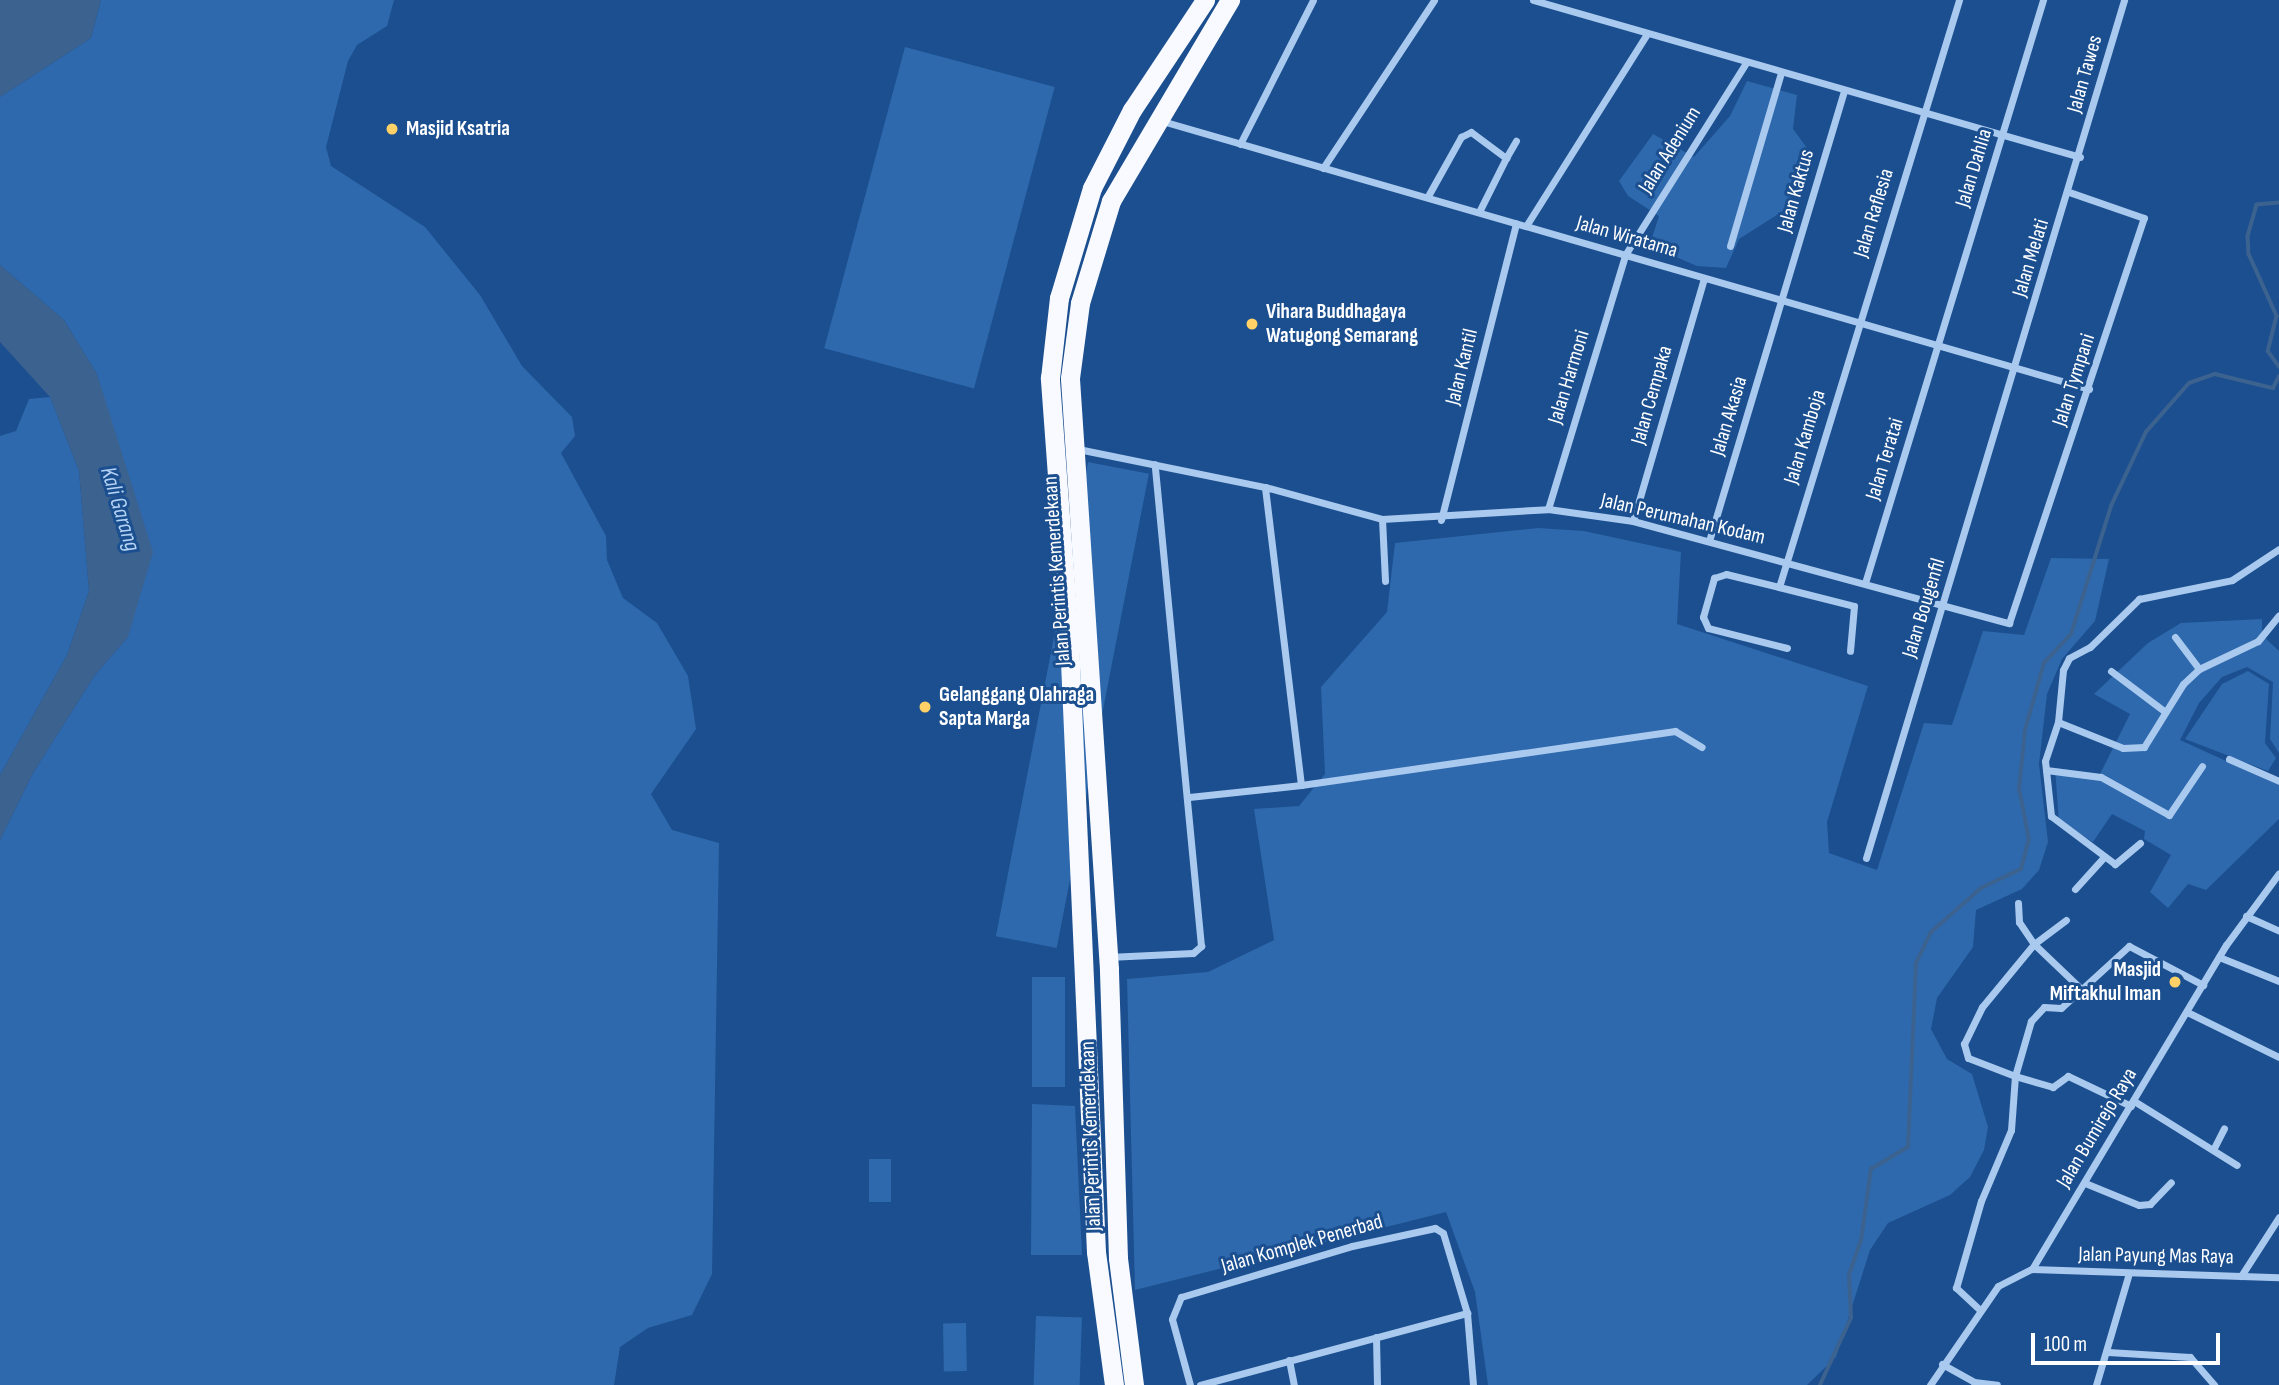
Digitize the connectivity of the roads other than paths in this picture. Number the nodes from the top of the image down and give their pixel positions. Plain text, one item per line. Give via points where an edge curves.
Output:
1 (1205, 0) edge
2 (1230, 0) edge
3 (1313, 0) edge
4 (1434, 0) edge
5 (1533, 0) edge
6 (1959, 0) edge
7 (2043, 0) edge
8 (2124, 0) edge
9 (1647, 34) junction
10 (1746, 63) junction
11 (1781, 73) junction
12 (1844, 90) junction
13 (1923, 113) junction
14 (1155, 119) junction
15 (2003, 135) junction
16 (1516, 141) dead end
17 (1240, 144) junction
18 (2080, 157) junction
19 (1506, 159) junction
20 (1323, 168) junction
21 (2069, 192) junction
22 (1428, 196) junction
23 (1479, 212) junction
24 (1516, 223) junction
25 (1526, 226) junction
26 (1730, 246) dead end
27 (1625, 255) junction
28 (1704, 278) junction
29 (1782, 300) junction
30 (1858, 322) junction
31 (1937, 345) junction
32 (2015, 368) junction
33 (2089, 389) junction
34 (1071, 448) junction
35 (1156, 464) junction
36 (1265, 486) junction
37 (1548, 509) junction
38 (1382, 519) junction
39 (1441, 520) junction
40 (1633, 521) junction
41 (1709, 541) junction
42 (2279, 549) edge
43 (1785, 561) junction
44 (1385, 581) dead end
45 (1866, 583) junction
46 (1779, 587) junction
47 (1943, 606) junction
48 (2279, 615) edge
49 (2004, 625) joint
50 (2175, 637) dead end
51 (1787, 648) dead end
52 (1850, 651) dead end
53 (1078, 665) junction
54 (2199, 669) junction
55 (2111, 671) dead end
56 (2164, 711) junction
57 (2058, 722) junction
58 (1702, 747) dead end
59 (2229, 759) dead end
60 (2202, 766) dead end
61 (2046, 770) junction
62 (2279, 780) edge
63 (1301, 785) junction
64 (1189, 797) junction
65 (2140, 843) dead end
66 (2104, 857) junction
67 (1866, 858) dead end
68 (2279, 873) edge
69 (2075, 889) dead end
70 (2018, 904) dead end
71 (2246, 916) junction
72 (2066, 920) dead end
73 (2279, 931) edge
74 (2034, 944) junction
75 (1108, 957) junction
76 (2219, 957) junction
77 (2279, 981) edge
78 (2203, 985) junction
79 (2080, 987) junction
80 (2187, 1012) junction
81 (2279, 1057) edge
82 (2015, 1076) junction
83 (2132, 1103) junction
84 (2224, 1128) dead end
85 (2214, 1149) junction
86 (2237, 1166) dead end
87 (2085, 1182) junction
88 (2171, 1182) dead end
89 (2279, 1217) edge
90 (2032, 1269) junction
91 (2128, 1276) junction
92 (2241, 1276) junction
93 (2279, 1277) edge
94 (1980, 1310) junction
95 (1467, 1313) junction
96 (1376, 1337) junction
97 (2108, 1352) junction
98 (1289, 1360) junction
99 (1942, 1364) junction
100 (1114, 1385) edge
101 (1134, 1385) edge
102 (1190, 1385) edge
103 (1200, 1385) edge
104 (1294, 1385) edge
105 (1377, 1385) edge
106 (1473, 1385) edge
107 (1930, 1385) edge
108 (1997, 1385) edge
109 (2096, 1385) edge
110 (2214, 1385) edge

1 - 53 highway, Jalan Perintis Kemerdekaan via 1109,151 1059,298 1049,416
2 - 14 highway, Jalan Perintis Kemerdekaan
3 - 17 street via 1283,51 1285,60
4 - 20 street
5 - 9 street
6 - 13 street
7 - 15 street, Jalan Dahlia
8 - 18 street, Jalan Tawes
9 - 10 street
9 - 25 street
10 - 11 street
10 - 27 street, Jalan Adenium
11 - 12 street
11 - 26 street
12 - 13 street
12 - 29 street, Jalan Kaktus
13 - 15 street
13 - 30 street, Jalan Raflesia
14 - 17 street, Jalan Wiratama
14 - 34 highway, Jalan Perintis Kemerdekaan via 1111,201 1080,303 1070,378
15 - 18 street
15 - 31 street, Jalan Dahlia
16 - 19 street
17 - 20 street, Jalan Wiratama
18 - 21 street, Jalan Melati
19 - 22 street via 1467,132
19 - 23 street
20 - 22 street, Jalan Wiratama
21 - 32 street, Jalan Melati
21 - 33 street, Jalan Tympani via 2144,218
22 - 23 street, Jalan Wiratama
23 - 24 street, Jalan Wiratama
24 - 25 street, Jalan Wiratama
24 - 39 street, Jalan Kantil
25 - 27 street, Jalan Wiratama
27 - 28 street, Jalan Wiratama
27 - 37 street, Jalan Harmoni
28 - 29 street, Jalan Wiratama
28 - 40 street, Jalan Cempaka
29 - 30 street, Jalan Wiratama
29 - 41 street, Jalan Akasia
30 - 31 street, Jalan Wiratama
30 - 43 street, Jalan Kamboja
31 - 32 street, Jalan Wiratama
31 - 45 street, Jalan Teratai
32 - 33 street, Jalan Wiratama
32 - 47 street, Jalan Bougenfil
33 - 49 street, Jalan Tympani via 2014,619
34 - 35 street, Jalan Perumahan Kodam
34 - 53 highway, Jalan Perintis Kemerdekaan
35 - 36 street, Jalan Perumahan Kodam
35 - 64 street
36 - 38 street, Jalan Perumahan Kodam
36 - 63 street
37 - 39 street, Jalan Perumahan Kodam
37 - 40 street, Jalan Perumahan Kodam
38 - 39 street, Jalan Perumahan Kodam
38 - 44 street
40 - 41 street, Jalan Perumahan Kodam
41 - 43 street, Jalan Perumahan Kodam
42 - 57 street via 2232,580 2139,599 2090,647 2069,658
43 - 45 street, Jalan Perumahan Kodam
43 - 46 street, Jalan Kamboja
45 - 47 street, Jalan Perumahan Kodam
46 - 51 street via 1718,574 1703,617 1709,628
46 - 52 street via 1854,606
47 - 49 street, Jalan Perumahan Kodam
47 - 67 street, Jalan Bougenfil
48 - 54 street via 2258,641
50 - 54 street
53 - 75 highway, Jalan Perintis Kemerdekaan
53 - 100 highway, Jalan Perintis Kemerdekaan via 1096,1252
54 - 56 street
55 - 56 street
56 - 57 street via 2139,750
57 - 61 street
58 - 63 street via 1675,731
59 - 62 street
60 - 61 street via 2169,814 2101,776
61 - 66 street via 2057,826
63 - 64 street
64 - 75 street via 1201,946 1193,953
65 - 66 street via 2117,864
66 - 69 street
68 - 71 street, Jalan Bumirejo Raya
70 - 74 street via 2019,922
71 - 73 street
71 - 76 street, Jalan Bumirejo Raya
72 - 74 street
74 - 79 street
74 - 82 street via 1982,1007 1964,1044 1968,1058
75 - 101 highway, Jalan Perintis Kemerdekaan via 1118,1258
76 - 77 street
76 - 78 street, Jalan Bumirejo Raya
78 - 79 street via 2129,946
78 - 80 street, Jalan Bumirejo Raya
79 - 82 street via 2061,1008 2044,1007 2031,1021
80 - 81 street
80 - 83 street, Jalan Bumirejo Raya
82 - 83 street via 2053,1087 2068,1076
82 - 94 street via 2011,1130 1981,1201 1956,1288
83 - 85 street
83 - 87 street, Jalan Bumirejo Raya
84 - 85 street
85 - 86 street
87 - 88 street via 2139,1205 2150,1204
87 - 90 street, Jalan Bumirejo Raya
89 - 92 street
90 - 91 street, Jalan Payung Mas Raya
90 - 94 street via 2005,1280
91 - 92 street, Jalan Payung Mas Raya
91 - 97 street
92 - 93 street, Jalan Payung Mas Raya
94 - 99 street
95 - 96 street
95 - 102 street, Jalan Komplek Penerbad via 1443,1233 1435,1228 1352,1247 1181,1297 1172,1319
95 - 106 street, Jalan Komplek Penerbad
96 - 98 street
96 - 105 street
97 - 109 street
97 - 110 street via 2190,1357
98 - 103 street
98 - 104 street
99 - 107 street
99 - 108 street via 1974,1382

